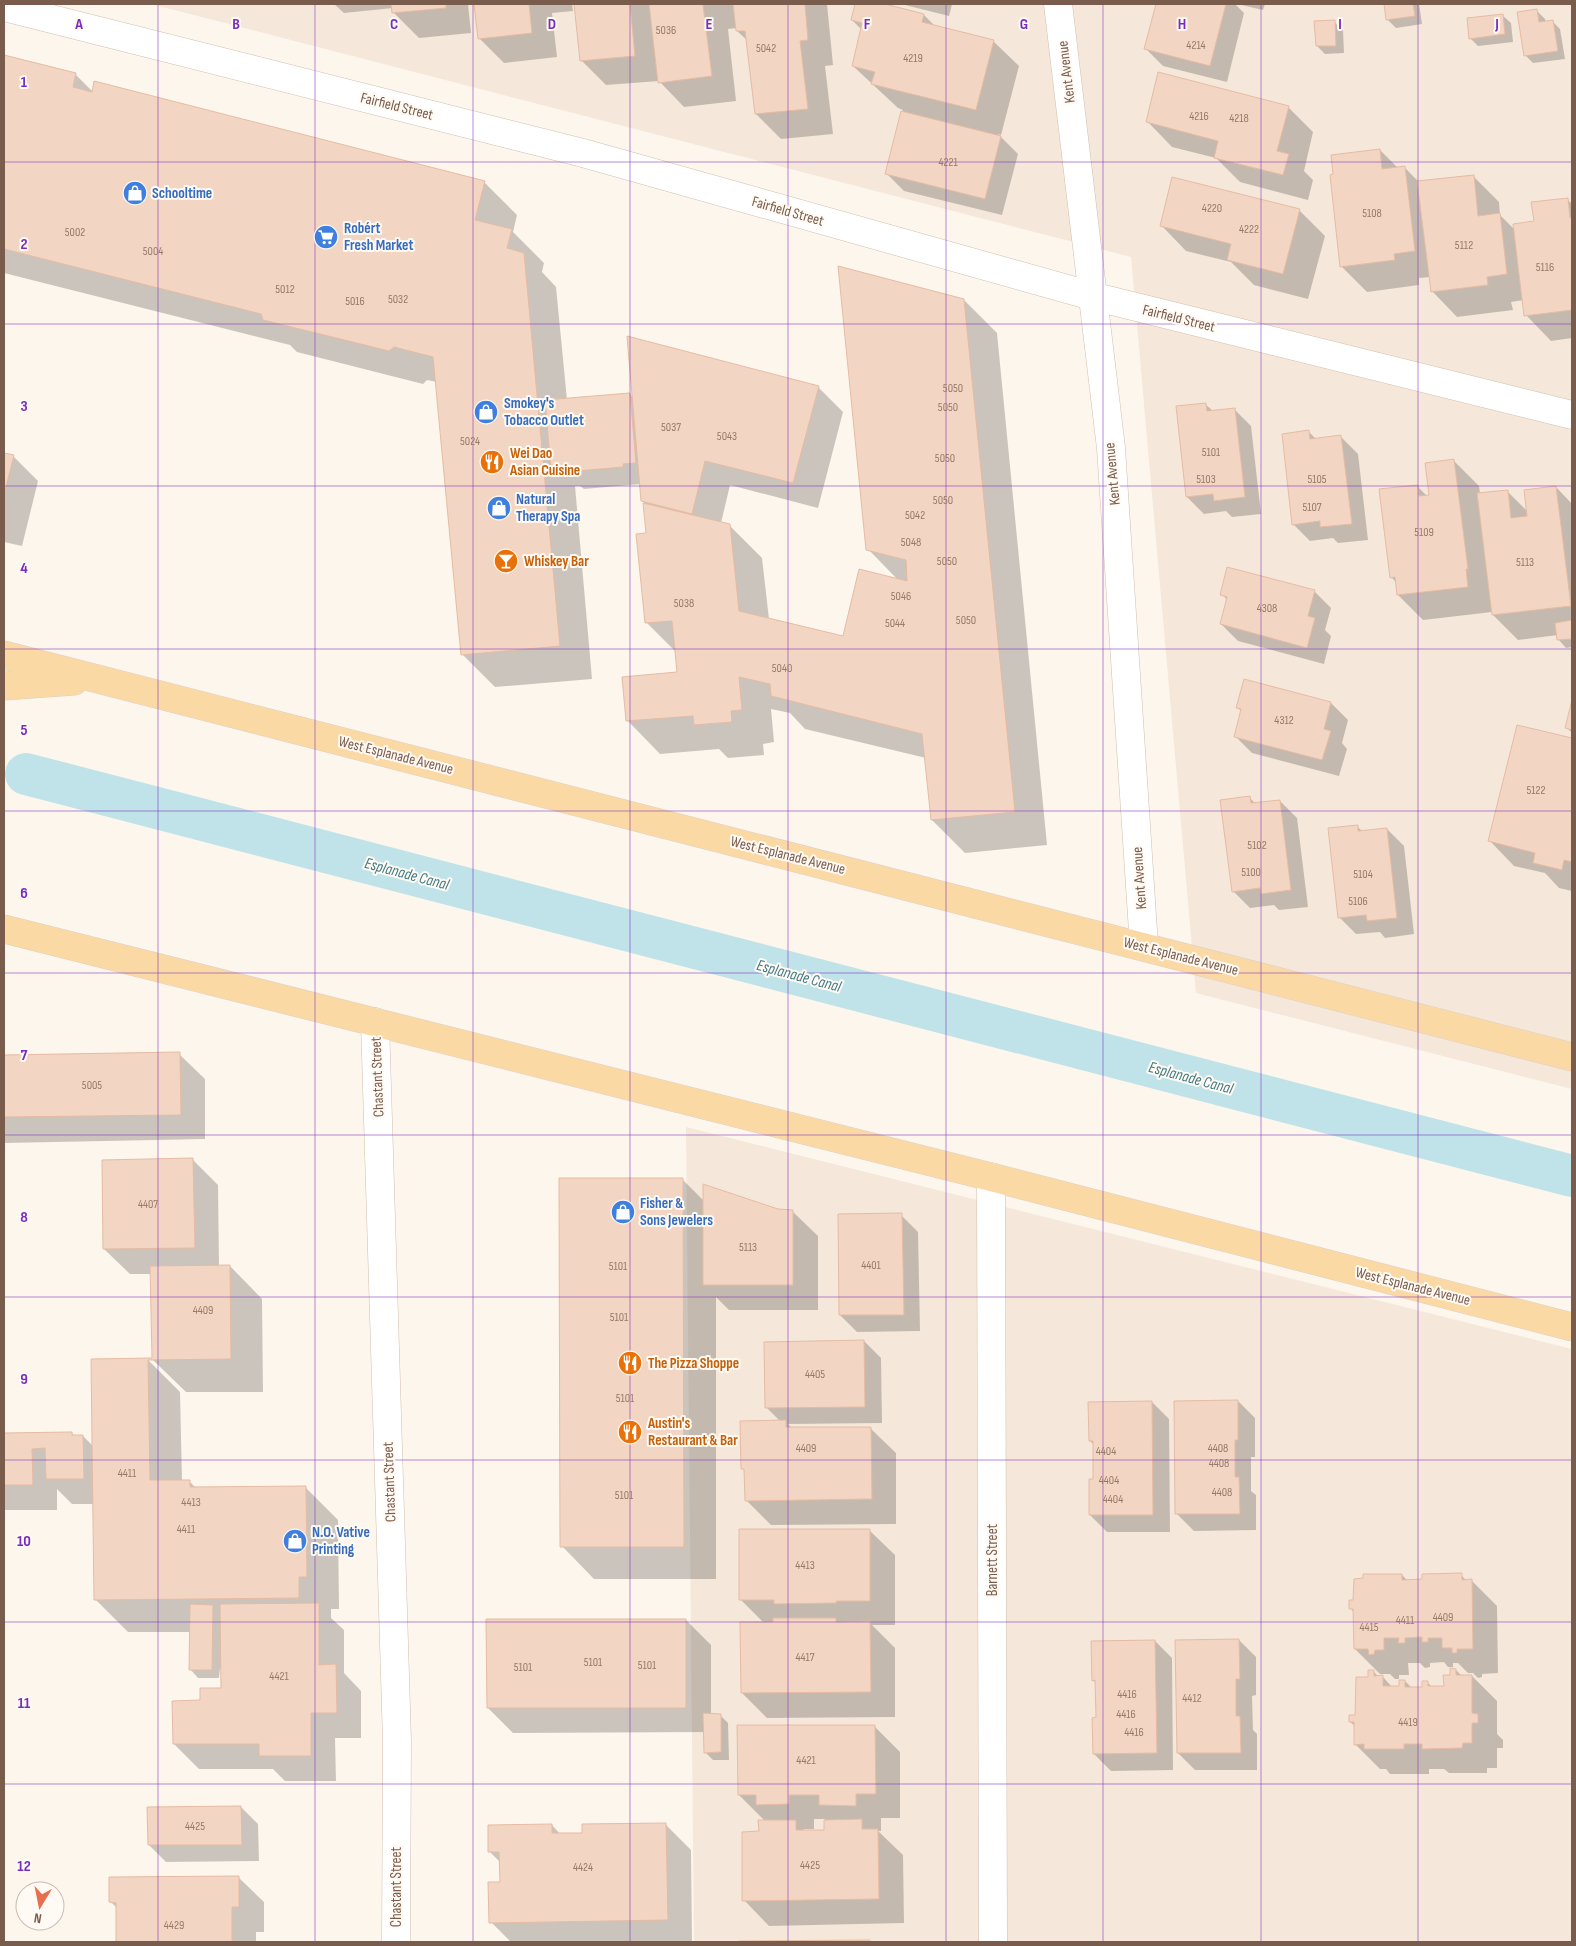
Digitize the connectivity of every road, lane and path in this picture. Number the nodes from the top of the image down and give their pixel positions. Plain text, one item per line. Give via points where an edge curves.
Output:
1 (1058, 4) edge
2 (4, 7) edge
3 (1092, 296) junction
4 (1572, 416) edge
5 (4, 655) edge
6 (98, 679) junction
7 (4, 686) edge
8 (9, 926) edge
9 (1144, 946) junction
10 (375, 1022) junction
11 (1572, 1057) edge
12 (991, 1177) junction
13 (1572, 1326) edge
14 (396, 1942) edge
15 (993, 1942) edge

1 - 3 street, Kent Avenue
2 - 3 street, Fairfield Street via 583,153
3 - 4 street, Fairfield Street
3 - 9 street, Kent Avenue via 1112,459
5 - 6 main road, West Esplanade Avenue
6 - 7 main road
6 - 9 main road, West Esplanade Avenue
8 - 10 main road, West Esplanade Avenue
9 - 11 main road, West Esplanade Avenue
10 - 12 main road, West Esplanade Avenue
10 - 14 street, Chastant Street via 397,1741
12 - 13 main road, West Esplanade Avenue
12 - 15 street, Barnett Street

